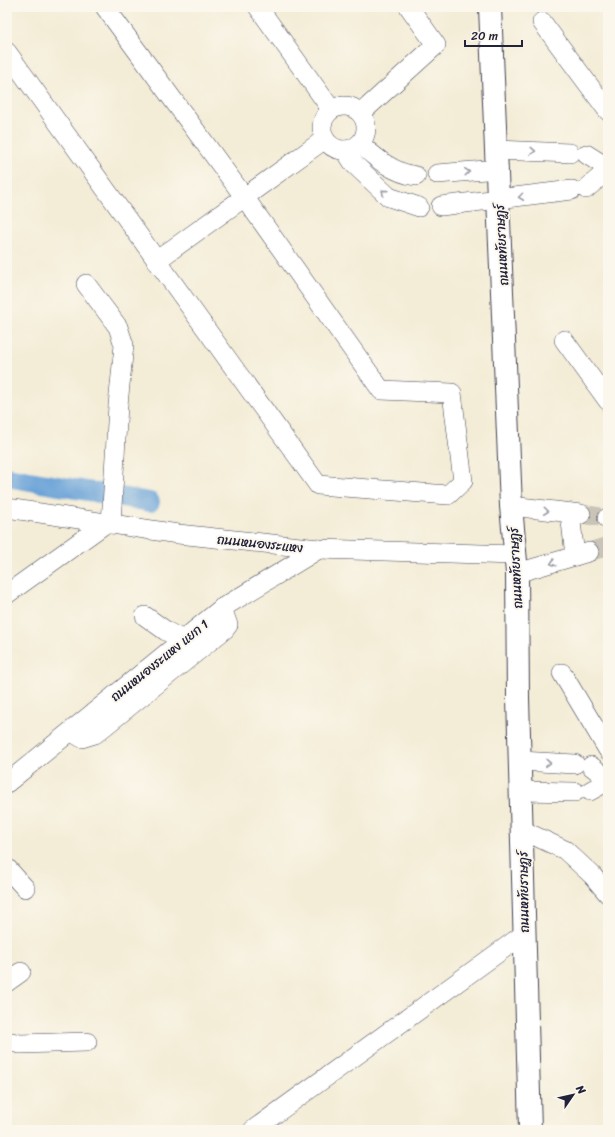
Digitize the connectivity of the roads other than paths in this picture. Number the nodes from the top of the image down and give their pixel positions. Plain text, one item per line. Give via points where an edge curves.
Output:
1 (104, 7) edge
2 (258, 7) edge
3 (410, 7) edge
4 (490, 7) edge
5 (542, 22) dead end
6 (7, 52) edge
7 (331, 109) junction
8 (608, 111) edge
9 (361, 113) junction
10 (325, 140) junction
11 (352, 147) junction
12 (497, 159) junction
13 (608, 169) edge
14 (437, 174) dead end
15 (416, 176) dead end
16 (245, 198) junction
17 (498, 200) junction
18 (441, 206) dead end
19 (419, 207) dead end
20 (156, 261) junction
21 (86, 284) dead end
22 (564, 340) dead end
23 (608, 401) edge
24 (511, 506) junction
25 (7, 508) edge
26 (109, 523) junction
27 (318, 549) junction
28 (516, 564) junction
29 (7, 594) edge
30 (222, 608) junction
31 (145, 616) dead end
32 (183, 640) junction
33 (562, 673) dead end
34 (72, 732) junction
35 (608, 750) edge
36 (520, 761) junction
37 (608, 780) edge
38 (7, 783) edge
39 (520, 791) junction
40 (522, 830) junction
41 (7, 868) edge
42 (25, 888) dead end
43 (608, 894) edge
44 (524, 934) junction
45 (7, 1041) edge
46 (87, 1042) dead end
47 (253, 1130) edge
48 (530, 1130) edge

1 - 16 street
2 - 7 street
3 - 9 street via 436,45
4 - 12 main road, ถนนหทัยราษฎร์
5 - 8 street
6 - 20 street
7 - 9 street via 341,105 352,107
7 - 10 street via 324,118 322,129
9 - 11 street via 366,124 365,134
10 - 11 street via 330,145
10 - 16 street
11 - 15 street via 396,170
19 -> 11 street via 389,197 354,164
12 -> 13 street via 578,154
14 -> 12 street
12 - 17 main road, ถนนหทัยราษฎร์
13 -> 17 street via 579,190
16 - 20 street
16 - 20 street via 381,390 452,393 463,481 448,496 318,485
17 - 18 street
17 - 24 main road, ถนนหทัยราษฎร์
21 - 26 street via 118,328 124,345
22 - 23 street
24 - 28 main road, ถนนหทัยราษฎร์
24 -> 28 street, ถนนหนองระแหง via 576,514 582,554
25 - 26 street, ถนนหนองระแหง
26 - 27 street, ถนนหนองระแหง via 194,536
26 - 29 street
27 - 28 street, ถนนหนองระแหง
27 - 30 street, ถนนหนองระแหง แยก 1
28 - 36 main road, ถนนหทัยราษฎร์
30 - 32 street, ถนนหนองระแหง แยก 1
30 - 34 street via 228,625 183,664 95,734 82,738
31 - 32 street
32 - 34 street, ถนนหนองระแหง แยก 1
33 - 35 street
34 - 38 street, ถนนหนองระแหง แยก 1
36 -> 37 street via 583,765
36 - 39 main road, ถนนหทัยราษฎร์
37 - 39 street via 583,792
39 - 40 main road, ถนนหทัยราษฎร์
40 - 43 street via 565,850
40 - 44 main road, ถนนหทัยราษฎร์
41 - 42 street
44 - 47 street
44 - 48 main road, ถนนหทัยราษฎร์
45 - 46 street via 20,1044

